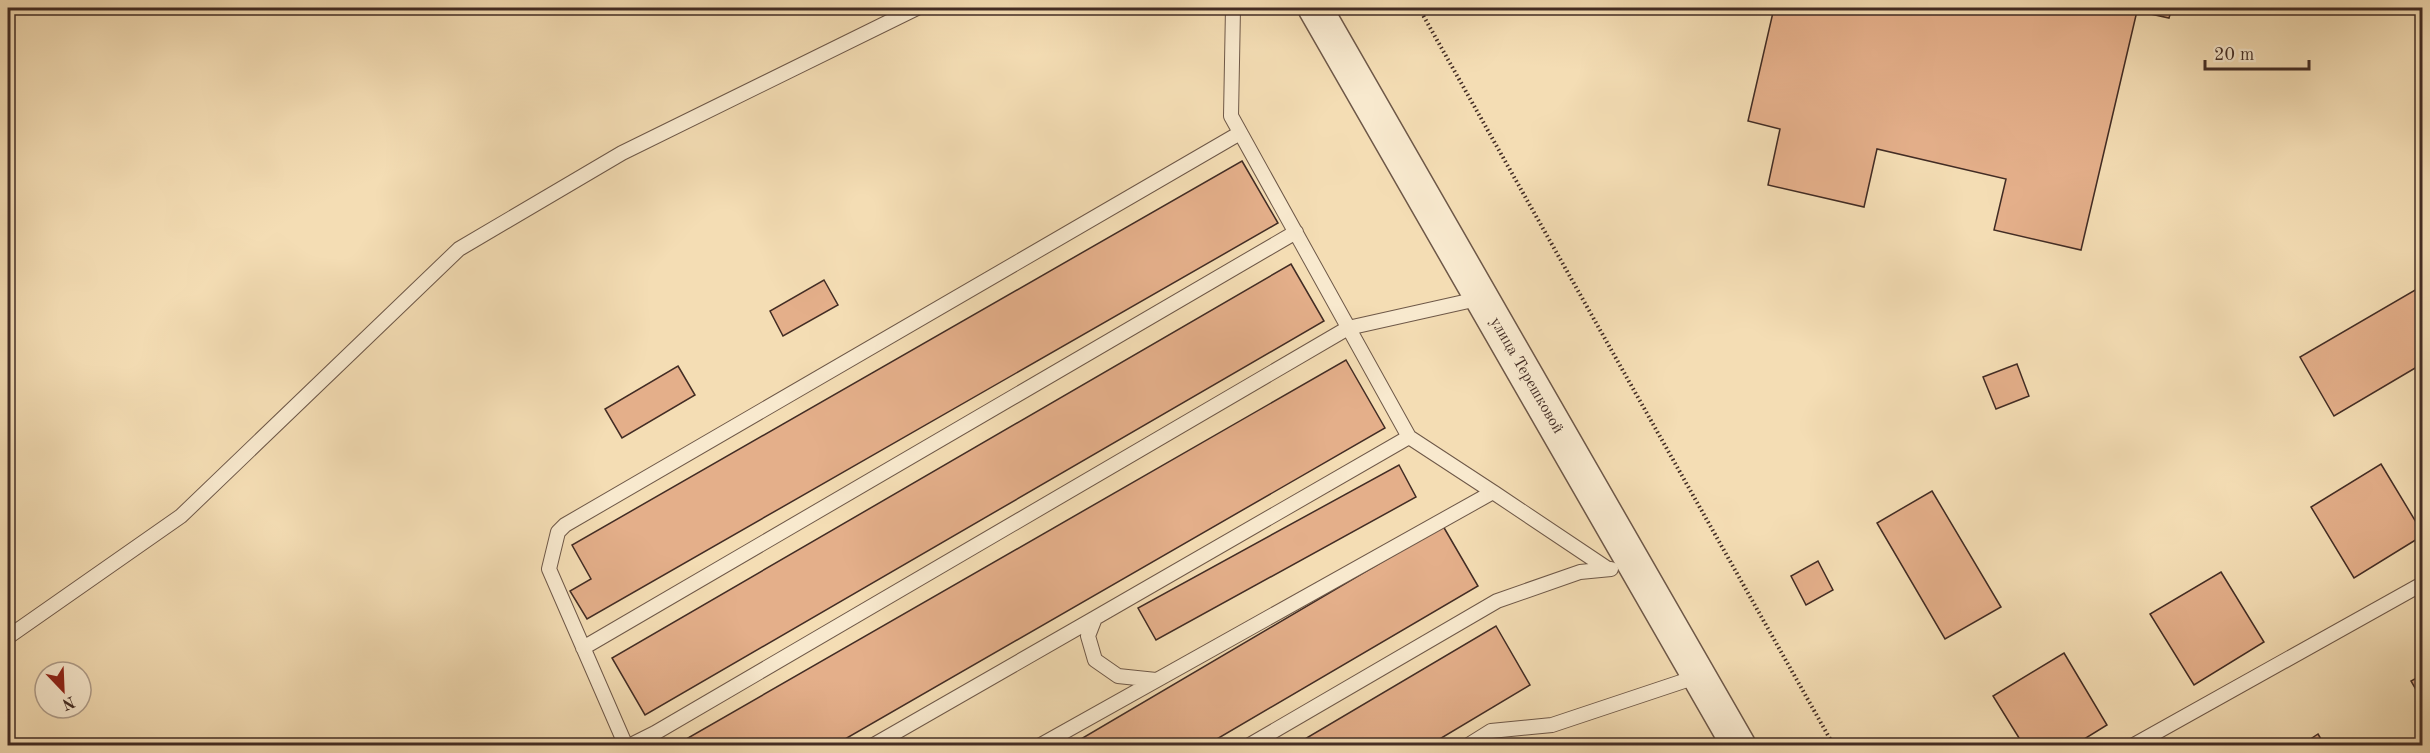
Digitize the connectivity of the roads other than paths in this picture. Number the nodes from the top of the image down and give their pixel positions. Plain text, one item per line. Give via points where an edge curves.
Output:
1 (917, 8) edge
2 (1233, 8) edge
3 (1315, 8) edge
4 (1240, 133) junction
5 (1296, 232) junction
6 (1482, 298) junction
7 (1348, 328) junction
8 (1409, 437) junction
9 (1493, 492) junction
10 (1623, 568) junction
11 (2422, 584) edge
12 (1095, 618) junction
13 (8, 637) edge
14 (583, 648) junction
15 (1699, 676) junction
16 (1156, 680) junction
17 (627, 746) edge
18 (872, 746) edge
19 (1039, 746) edge
20 (1248, 746) edge
21 (1467, 746) edge
22 (1739, 746) edge
23 (2132, 746) edge

1 - 13 lane via 622,153 459,249 181,516
2 - 4 lane via 1231,116
3 - 6 street, улица Терешковой
4 - 5 lane
4 - 14 lane via 565,525 558,531 549,569
5 - 7 lane
5 - 14 lane
6 - 7 lane
6 - 10 street, улица Терешковой
7 - 8 lane
7 - 17 lane
8 - 9 lane
8 - 12 lane
9 - 10 lane
9 - 16 lane
10 - 15 street, улица Терешковой
10 - 20 lane via 1580,572 1497,601
11 - 23 lane
12 - 16 lane via 1088,636 1095,660 1118,676
12 - 18 lane
14 - 17 lane
15 - 21 lane via 1552,725 1491,731
15 - 22 street, улица Терешковой
16 - 19 lane

